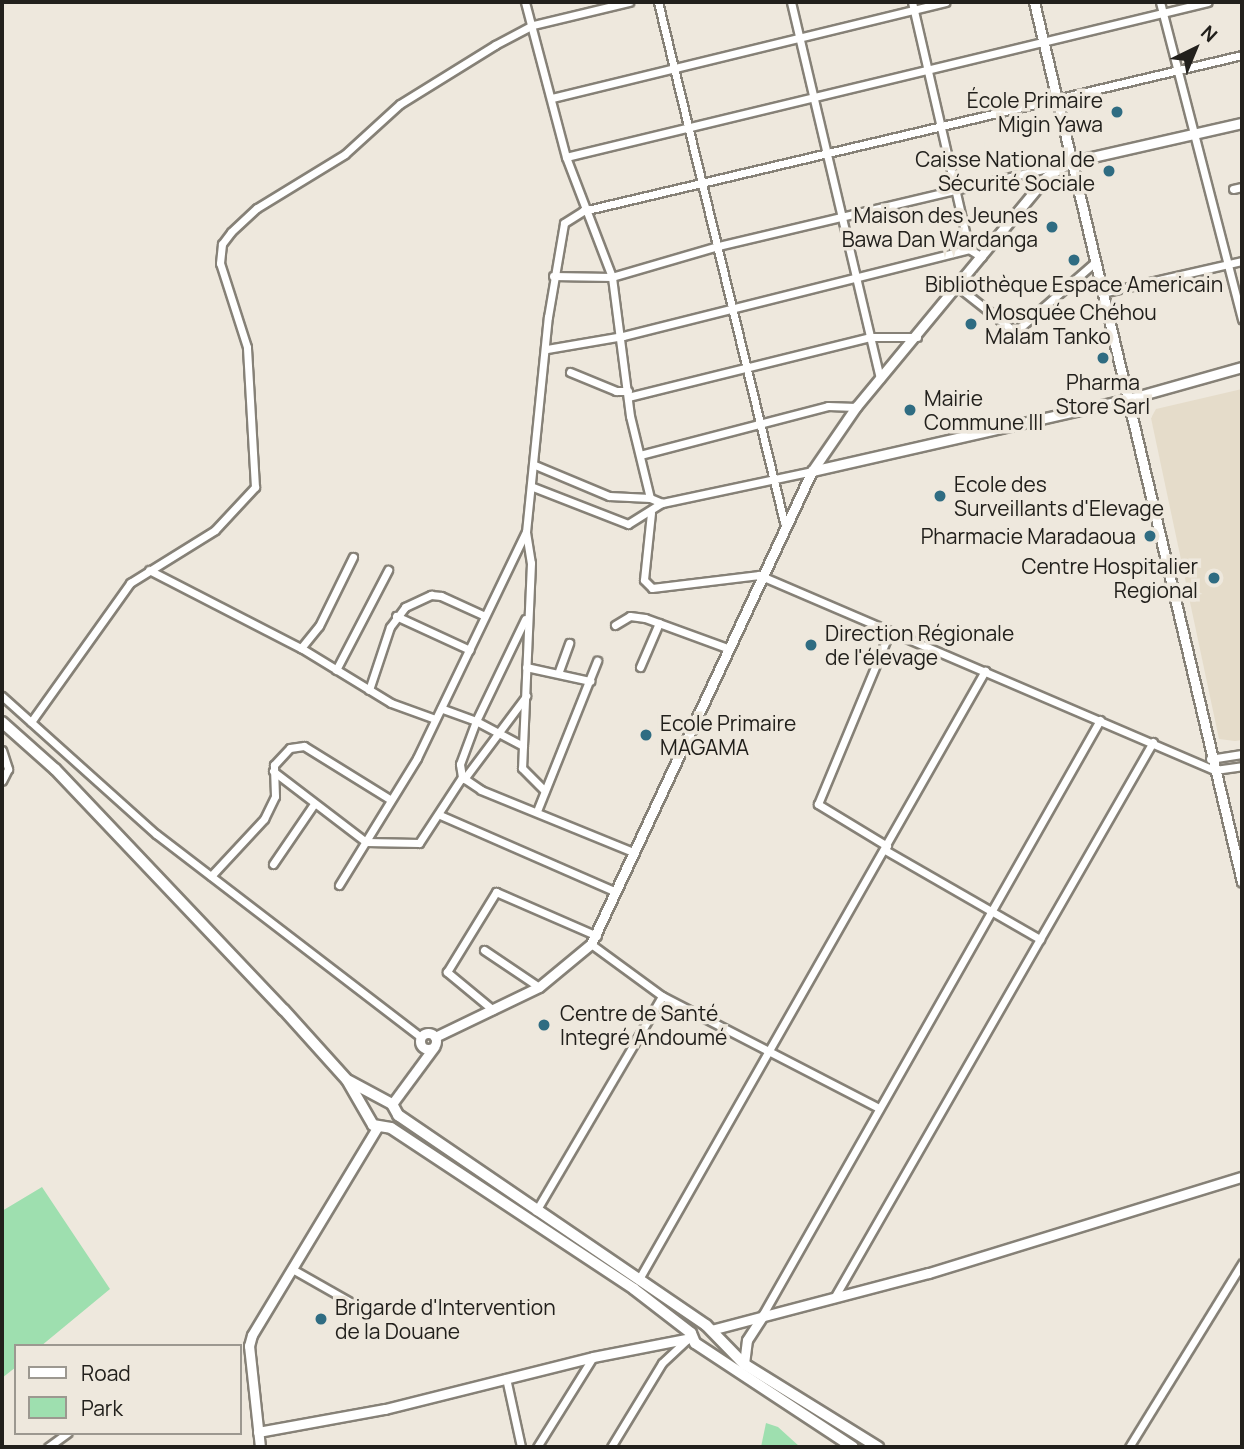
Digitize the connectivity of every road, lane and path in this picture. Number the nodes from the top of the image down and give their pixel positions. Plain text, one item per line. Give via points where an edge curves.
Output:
1 (525, 2) edge
2 (629, 2) edge
3 (658, 2) edge
4 (791, 2) edge
5 (944, 2) edge
6 (1034, 2) edge
7 (1160, 2) edge
8 (1208, 2) edge
9 (913, 5) edge
10 (1163, 13) junction
11 (533, 25) junction
12 (799, 36) junction
13 (1041, 42) junction
14 (1242, 55) edge
15 (673, 66) junction
16 (928, 69) junction
17 (1178, 71) junction
18 (813, 97) junction
19 (552, 98) junction
20 (1055, 100) junction
21 (1242, 123) edge
22 (686, 125) junction
23 (941, 127) junction
24 (1192, 134) junction
25 (827, 154) junction
26 (566, 157) junction
27 (1070, 162) junction
28 (1057, 166) junction
29 (701, 183) junction
30 (1242, 187) edge
31 (1233, 189) dead end
32 (956, 190) junction
33 (583, 211) junction
34 (842, 218) junction
35 (718, 246) junction
36 (969, 249) junction
37 (982, 257) junction
38 (1242, 261) edge
39 (1094, 263) junction
40 (1225, 264) junction
41 (553, 276) junction
42 (612, 277) junction
43 (856, 278) junction
44 (958, 287) junction
45 (1102, 293) junction
46 (732, 309) junction
47 (1242, 320) edge
48 (623, 336) junction
49 (917, 337) junction
50 (871, 338) junction
51 (547, 349) junction
52 (1242, 367) edge
53 (747, 368) junction
54 (570, 372) dead end
55 (880, 379) junction
56 (628, 394) junction
57 (1128, 399) junction
58 (856, 407) junction
59 (759, 421) junction
60 (640, 454) junction
61 (535, 465) junction
62 (812, 471) junction
63 (774, 479) junction
64 (533, 487) junction
65 (650, 498) junction
66 (662, 503) junction
67 (651, 513) junction
68 (784, 522) junction
69 (526, 532) junction
70 (353, 557) dead end
71 (149, 570) junction
72 (388, 570) dead end
73 (759, 575) junction
74 (527, 614) junction
75 (396, 616) junction
76 (485, 616) junction
77 (659, 623) junction
78 (615, 625) dead end
79 (890, 631) junction
80 (569, 643) dead end
81 (301, 648) junction
82 (727, 648) junction
83 (470, 650) junction
84 (597, 661) dead end
85 (526, 667) junction
86 (640, 667) dead end
87 (336, 670) junction
88 (559, 671) junction
89 (985, 671) junction
90 (590, 681) junction
91 (369, 690) junction
92 (2, 696) edge
93 (526, 696) junction
94 (441, 708) junction
95 (435, 719) junction
96 (1100, 720) junction
97 (476, 721) junction
98 (2, 722) edge
99 (31, 722) junction
100 (498, 732) junction
101 (1153, 742) junction
102 (523, 746) junction
103 (2, 750) edge
104 (1242, 754) edge
105 (1208, 760) junction
106 (1242, 766) edge
107 (1215, 770) junction
108 (273, 771) junction
109 (463, 778) junction
110 (2, 781) edge
111 (544, 790) junction
112 (391, 800) junction
113 (314, 804) junction
114 (537, 811) junction
115 (440, 815) junction
116 (366, 842) junction
117 (886, 848) junction
118 (635, 853) junction
119 (273, 864) dead end
120 (211, 876) junction
121 (1242, 883) edge
122 (339, 885) dead end
123 (616, 892) junction
124 (992, 912) junction
125 (1040, 939) junction
126 (594, 940) junction
127 (484, 950) dead end
128 (539, 987) junction
129 (662, 996) junction
130 (493, 1010) junction
131 (422, 1042) junction
132 (434, 1042) junction
133 (771, 1048) junction
134 (418, 1069) junction
135 (347, 1080) junction
136 (388, 1103) junction
137 (879, 1108) junction
138 (370, 1115) junction
139 (398, 1115) junction
140 (377, 1128) junction
141 (391, 1128) junction
142 (1242, 1177) edge
143 (536, 1210) junction
144 (1242, 1263) edge
145 (294, 1270) junction
146 (639, 1279) junction
147 (834, 1298) junction
148 (359, 1307) dead end
149 (763, 1314) junction
150 (709, 1330) junction
151 (691, 1335) junction
152 (702, 1345) junction
153 (244, 1348) edge
154 (593, 1357) junction
155 (744, 1364) junction
156 (506, 1378) junction
157 (258, 1432) junction
158 (64, 1435) edge
159 (48, 1447) edge
160 (260, 1447) edge
161 (522, 1447) edge
162 (537, 1447) edge
163 (611, 1447) edge
164 (853, 1447) edge
165 (878, 1447) edge
166 (1129, 1447) edge

1 - 11 street
2 - 11 street
3 - 15 street
4 - 12 street
5 - 9 street
6 - 13 street
7 - 10 street
8 - 10 street
9 - 12 street
9 - 16 street
10 - 13 street
10 - 17 street
11 - 19 street
11 - 71 street via 400,104 345,154 257,208 222,244 221,271 244,331 251,373 255,488 215,530
12 - 15 street
12 - 18 street
13 - 16 street
13 - 20 street
14 - 17 street
15 - 19 street
15 - 22 street
16 - 18 street
16 - 23 street
17 - 20 street
17 - 24 street
18 - 22 street
18 - 25 street
19 - 26 street
20 - 23 street
20 - 27 street
21 - 24 street
22 - 26 street
22 - 29 street
23 - 25 street
23 - 32 street
24 - 27 street
24 - 40 street
25 - 29 street
25 - 34 street
26 - 33 street
27 - 28 street
27 - 39 street
28 - 32 street
28 - 37 street
29 - 33 street
29 - 35 street
30 - 31 street
32 - 34 street
32 - 36 street
33 - 41 street via 561,227
33 - 42 street
34 - 35 street
34 - 43 street
35 - 42 street
35 - 46 street
36 - 37 street
36 - 43 street
37 - 44 street
38 - 40 street
39 - 44 street via 1015,332
39 - 45 street
40 - 45 street
40 - 47 street
41 - 42 street
41 - 51 street
42 - 48 street
43 - 46 street
43 - 50 street
44 - 49 street
45 - 57 street
46 - 48 street
46 - 53 street
48 - 51 street
48 - 56 street
49 - 50 street
49 - 55 street
50 - 53 street
50 - 55 street
51 - 61 street
52 - 57 street
53 - 56 street
53 - 59 street
54 - 56 street
55 - 58 street
56 - 60 street
57 - 62 street
57 - 105 street
58 - 59 street via 828,406
58 - 62 street
59 - 60 street
59 - 63 street
60 - 65 street
61 - 64 street
61 - 65 street via 609,496
62 - 63 street
62 - 68 street
63 - 66 street
63 - 68 street
64 - 67 street via 628,524
64 - 69 street
65 - 66 street
66 - 67 street
67 - 73 street via 646,585 665,589
68 - 73 street
69 - 74 street via 531,564
69 - 76 street
70 - 81 street via 319,626
71 - 81 street via 225,613
71 - 99 street via 130,583
72 - 87 street
73 - 79 street
73 - 82 street
74 - 85 street
74 - 97 street
75 - 76 street via 431,595
75 - 83 street
75 - 91 street
76 - 83 street
77 - 78 street via 631,616
77 - 82 street
77 - 86 street
79 - 89 street
79 - 117 street via 818,804
80 - 88 street
81 - 87 street
82 - 118 street
83 - 94 street
84 - 90 street
85 - 88 street
85 - 93 street
87 - 91 street
88 - 90 street
89 - 96 street
89 - 117 street
90 - 111 street
91 - 95 street
92 - 99 street
93 - 100 street
93 - 102 street
94 - 95 street
94 - 97 street
95 - 112 street
96 - 101 street
96 - 124 street
97 - 100 street
97 - 109 street via 460,764
98 - 135 main road via 55,769
99 - 120 street via 156,834
100 - 102 street
100 - 109 street
101 - 105 street
101 - 125 street
102 - 111 street via 523,770
103 - 110 street via 8,769
104 - 105 street
105 - 107 street
106 - 107 street
107 - 121 street
108 - 112 street via 290,748 304,746
108 - 113 street
108 - 120 street via 275,796 270,809
109 - 114 street via 481,790
109 - 115 street
111 - 114 street
112 - 116 street
113 - 116 street
113 - 119 street
114 - 118 street
115 - 116 street via 419,843
115 - 123 street
116 - 122 street
117 - 124 street
117 - 133 street
118 - 123 street
120 - 131 street
123 - 126 street
124 - 125 street
124 - 137 street
125 - 147 street
126 - 128 street
126 - 129 street
126 - 130 street via 496,892 447,972
127 - 128 street
128 - 130 street
129 - 133 street
129 - 143 street
130 - 132 street
131 - 132 street via 430,1033
131 - 134 street
132 - 134 street
133 - 137 street
133 - 146 street
134 - 136 street
135 - 136 main road
135 - 138 main road
136 - 138 main road via 374,1106
136 - 139 main road
137 - 149 street
138 - 140 main road
139 - 141 main road
139 - 143 main road
140 - 141 main road
140 - 145 street
141 - 151 main road via 634,1289
142 - 147 street
143 - 146 main road
144 - 166 street
145 - 148 street
145 - 153 street
146 - 150 main road
147 - 149 street
149 - 150 street
149 - 155 street via 747,1340
150 - 151 main road
150 - 152 main road
150 - 155 main road
151 - 152 main road
151 - 154 street
151 - 163 street via 662,1363
152 - 164 main road via 749,1382
153 - 157 street
154 - 156 street
154 - 162 street
155 - 165 main road
156 - 157 street via 374,1412
156 - 161 street
157 - 160 street
158 - 159 street

